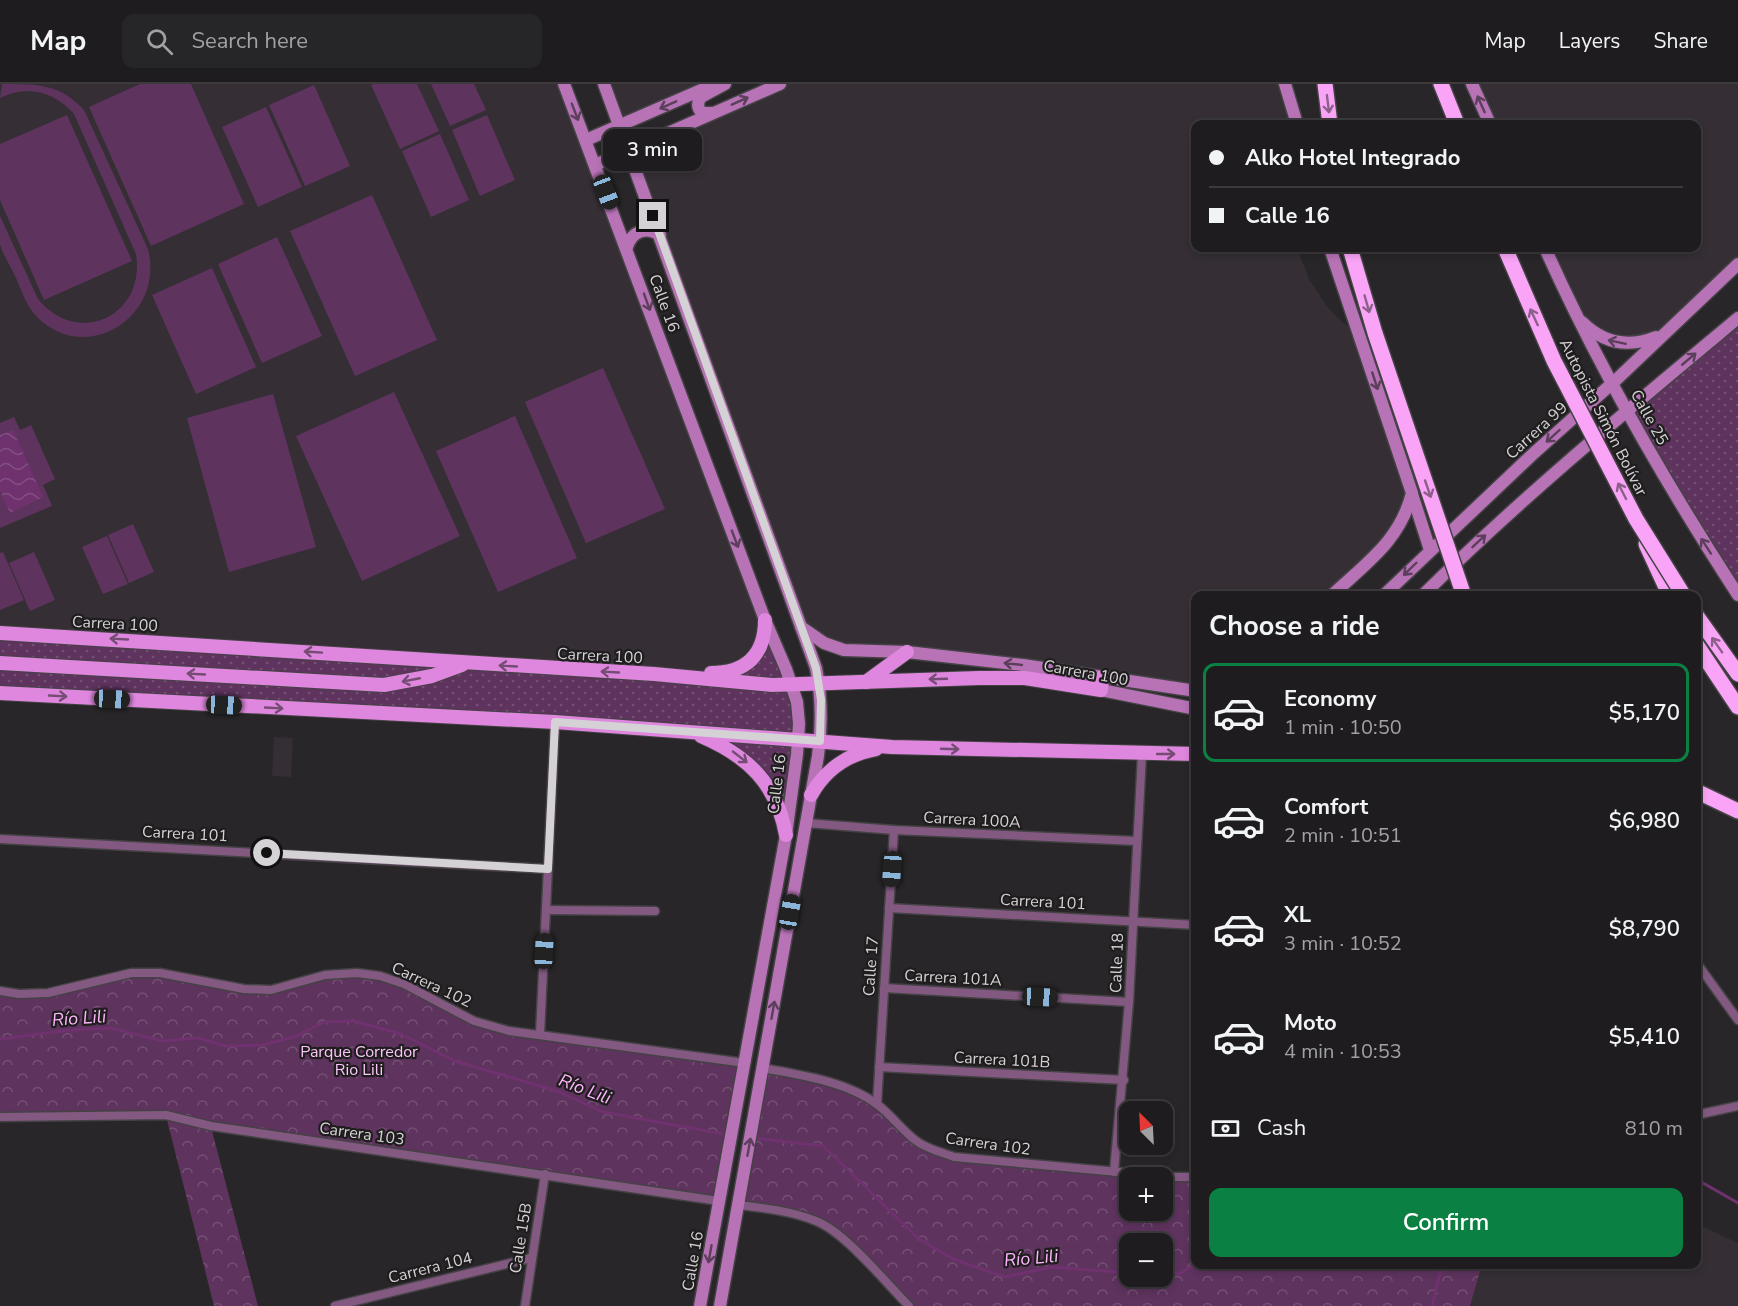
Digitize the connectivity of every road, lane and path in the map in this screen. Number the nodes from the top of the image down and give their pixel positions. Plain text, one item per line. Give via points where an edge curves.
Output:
1 (564, 84) edge
2 (604, 84) edge
3 (715, 84) edge
4 (725, 84) edge
5 (780, 84) edge
6 (1285, 84) edge
7 (1325, 84) edge
8 (1441, 84) edge
9 (1472, 84) edge
10 (713, 113) junction
11 (1296, 120) edge
12 (1330, 120) edge
13 (1455, 120) edge
14 (1488, 120) edge
15 (620, 125) junction
16 (586, 140) junction
17 (629, 151) junction
18 (595, 165) junction
19 (660, 235) junction
20 (627, 247) junction
21 (1331, 252) edge
22 (1351, 252) edge
23 (1507, 252) edge
24 (1547, 252) edge
25 (1738, 264) edge
26 (1574, 313) junction
27 (1738, 318) edge
28 (1667, 330) junction
29 (1612, 383) junction
30 (1644, 396) junction
31 (1626, 409) junction
32 (1638, 431) junction
33 (1412, 493) junction
34 (1636, 519) junction
35 (1430, 550) junction
36 (1336, 591) edge
37 (1388, 591) edge
38 (1427, 591) edge
39 (1462, 591) edge
40 (1668, 591) edge
41 (1681, 591) edge
42 (1738, 595) edge
43 (765, 620) junction
44 (1701, 622) edge
45 (800, 626) junction
46 (0, 633) edge
47 (907, 652) junction
48 (1701, 652) edge
49 (0, 663) edge
50 (467, 664) junction
51 (654, 674) junction
52 (1738, 674) edge
53 (866, 682) junction
54 (819, 683) junction
55 (1102, 683) junction
56 (792, 685) junction
57 (1191, 691) edge
58 (0, 693) edge
59 (1738, 707) edge
60 (1191, 708) edge
61 (555, 722) junction
62 (688, 731) junction
63 (798, 740) junction
64 (820, 741) junction
65 (892, 747) junction
66 (1142, 754) junction
67 (1191, 754) edge
68 (1701, 787) edge
69 (1701, 793) edge
70 (812, 795) junction
71 (1738, 798) edge
72 (1738, 811) edge
73 (806, 823) junction
74 (894, 830) junction
75 (786, 835) junction
76 (0, 839) edge
77 (1137, 841) junction
78 (548, 869) junction
79 (889, 908) junction
80 (546, 910) junction
81 (655, 912) dead end
82 (1132, 922) junction
83 (1191, 926) edge
84 (1701, 969) edge
85 (884, 988) junction
86 (0, 991) edge
87 (1129, 1002) junction
88 (1738, 1020) edge
89 (540, 1034) junction
90 (745, 1063) junction
91 (879, 1067) junction
92 (763, 1068) junction
93 (1124, 1080) junction
94 (877, 1104) junction
95 (1738, 1106) edge
96 (1701, 1113) edge
97 (0, 1118) edge
98 (1114, 1172) junction
99 (545, 1174) junction
100 (1191, 1177) edge
101 (719, 1202) junction
102 (738, 1205) junction
103 (531, 1258) junction
104 (335, 1306) edge
105 (525, 1306) edge
106 (700, 1306) edge
107 (720, 1306) edge
108 (909, 1306) edge

1 -> 16 street, Calle 16
2 - 15 street, Calle 16
3 -> 15 street
4 - 10 street via 698,101 702,113
10 -> 5 street
6 - 11 street
7 -> 12 highway
8 - 13 highway
14 -> 9 street
10 - 17 street
15 - 16 street
15 - 17 street, Calle 16
16 - 18 street, Calle 16
17 - 18 street
17 - 19 street, Calle 16
18 - 20 street, Calle 16
19 - 20 street via 642,231 632,236
19 - 45 street, Calle 16
20 -> 43 street, Calle 16
21 -> 33 street
22 -> 39 highway, bridge
34 -> 23 highway, Autopista Simón Bolívar, bridge via 1554,361
24 - 26 street, Calle 25
25 - 28 street, Carrera 99
28 -> 26 street via 1644,342 1618,343 1599,337
26 - 29 street, Calle 25
30 -> 27 street
28 - 29 street, Carrera 99
29 - 31 street, Calle 25
29 -> 35 street, Carrera 99
30 - 31 street
30 - 32 street via 1637,412
31 - 32 street, Calle 25
38 -> 31 street via 1546,478
42 -> 32 street, Calle 25
33 - 35 street
33 - 36 street via 1405,516 1388,543
34 - 40 highway, bridge
34 - 41 highway, Autopista Simón Bolívar, bridge
35 -> 37 street, Carrera 99
43 - 51 main road via 761,645 742,668 719,673
43 - 56 street, Calle 16
52 -> 44 highway
45 - 47 street, Carrera 100 via 824,644 844,650
45 - 54 street, Calle 16
50 -> 46 main road, Carrera 100
47 - 53 main road
55 -> 47 street, Carrera 100 via 1023,665
48 - 59 highway
50 -> 49 main road via 432,676 384,685
51 -> 50 main road, Carrera 100
51 - 56 main road, Carrera 100
53 - 54 main road, Carrera 100
55 -> 53 main road, Carrera 100 via 1025,678
54 - 56 main road, Carrera 100
54 - 64 street, Calle 16
55 - 57 street, Carrera 100
55 - 60 street, Carrera 100
56 - 63 street, Calle 16 via 797,702
58 -> 61 main road
61 - 62 main road
61 - 78 street
62 - 63 main road
62 -> 75 main road via 733,751 756,771 777,803
63 - 64 main road
63 - 75 street, Calle 16
64 - 65 main road
64 - 70 street, Calle 16
65 -> 66 main road
65 - 70 main road via 848,758 827,774
66 -> 67 main road
66 - 77 street, Calle 18
68 - 71 highway
69 - 72 highway
70 - 73 street, Calle 16
73 - 74 street, Carrera 100A
92 -> 73 street, Calle 16
74 - 77 street, Carrera 100A
74 - 79 street, Calle 17
75 - 90 street, Calle 16
76 - 78 street, Carrera 101
77 - 82 street, Calle 18
78 - 80 street
79 - 82 street, Carrera 101
79 - 85 street, Calle 17
80 - 81 street
80 - 89 street
82 - 83 street, Carrera 101
82 - 87 street, Calle 18
84 - 88 street
85 - 87 street, Carrera 101A
85 - 91 street, Calle 17
86 - 89 street, Carrera 102 via 48,993 131,973 160,973 244,989 271,990 325,975 357,973 404,984 474,1021 509,1031
87 - 93 street, Calle 18
89 - 90 street, Carrera 102
90 - 101 street, Calle 16
91 - 93 street, Carrera 101B
91 - 94 street, Calle 17
92 - 94 street, Carrera 102 via 821,1079
102 -> 92 street, Calle 16
93 - 98 street, Calle 18
94 - 98 street, Carrera 102 via 917,1142 933,1150 954,1156
95 - 96 street
97 - 99 street, Carrera 103 via 166,1115 211,1126
98 - 100 street, Carrera 102
99 - 101 street, Carrera 103
99 - 103 street, Calle 15B
101 -> 106 street, Calle 16
102 - 107 street, Calle 16
102 - 108 street via 818,1221 838,1233
103 - 104 street, Carrera 104
103 - 105 street, Calle 15B

